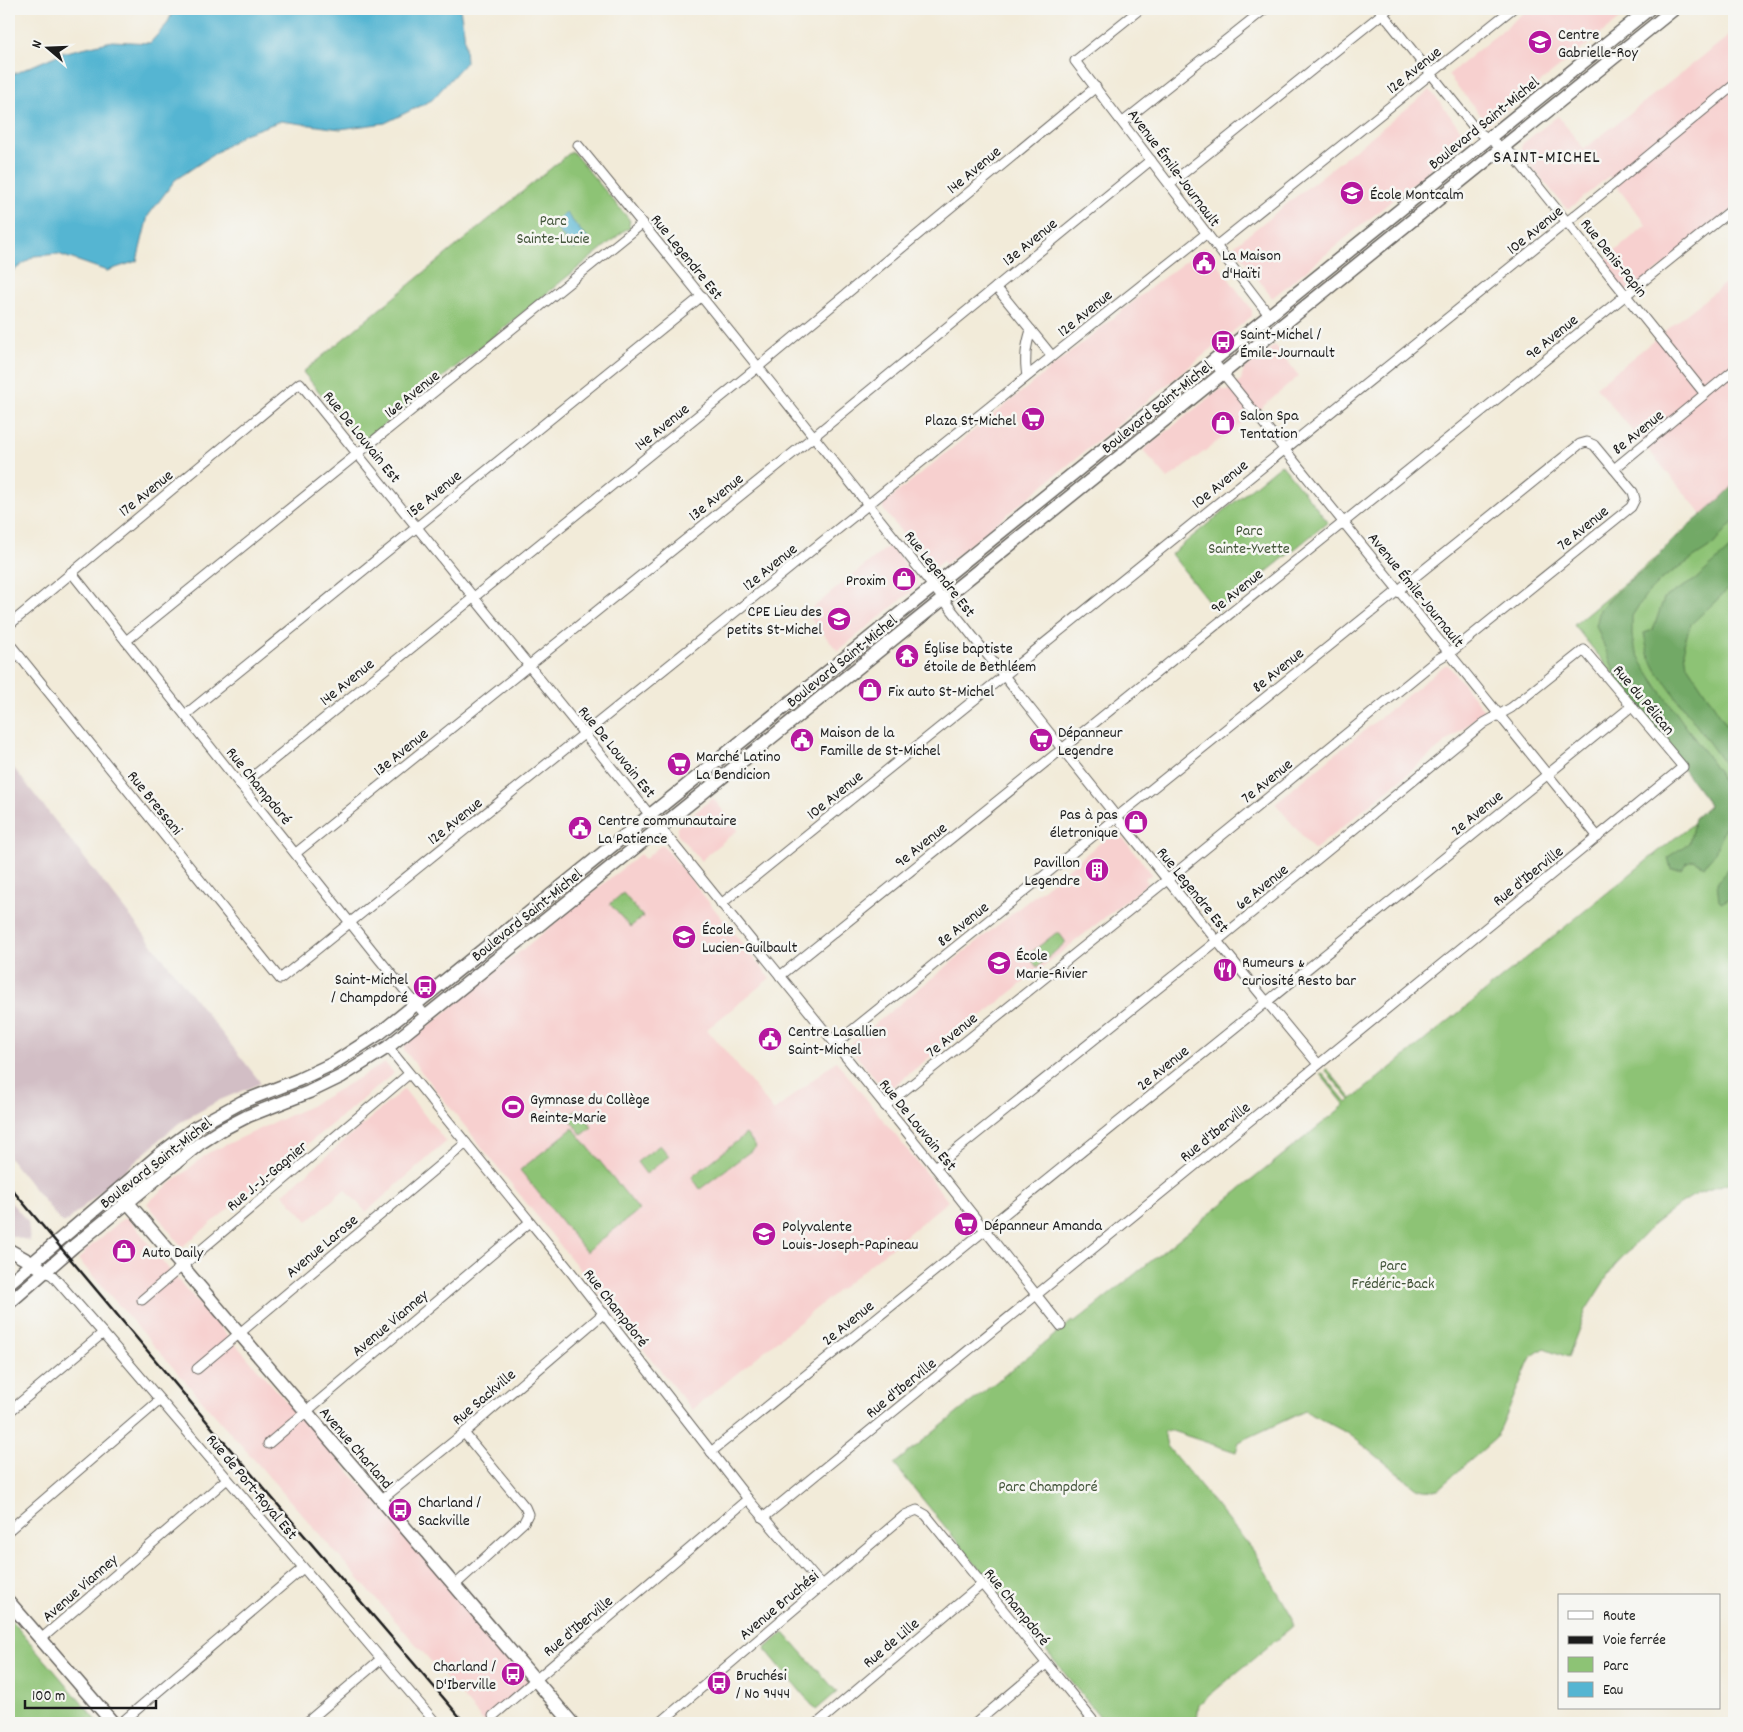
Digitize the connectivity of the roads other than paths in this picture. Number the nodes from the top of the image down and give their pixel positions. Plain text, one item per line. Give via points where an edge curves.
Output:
1 (1140, 9) edge
2 (1265, 9) edge
3 (1512, 9) edge
4 (1649, 9) edge
5 (1674, 9) edge
6 (1383, 10) edge
7 (1432, 73) junction
8 (1734, 85) edge
9 (1096, 87) junction
10 (1123, 122) junction
11 (1488, 138) junction
12 (578, 145) dead end
13 (1502, 147) junction
14 (1151, 160) junction
15 (1170, 184) junction
16 (1734, 208) edge
17 (1567, 222) junction
18 (643, 223) junction
19 (1207, 233) junction
20 (1216, 246) junction
21 (996, 287) junction
22 (702, 296) junction
23 (1626, 296) junction
24 (1269, 315) junction
25 (1031, 330) junction
26 (1052, 356) junction
27 (1213, 360) junction
28 (758, 367) junction
29 (1734, 370) edge
30 (1223, 373) junction
31 (1027, 376) junction
32 (300, 383) joint
33 (1705, 394) junction
34 (813, 437) junction
35 (1284, 449) junction
36 (359, 454) junction
37 (1614, 469) junction
38 (868, 505) junction
39 (1343, 522) junction
40 (416, 526) junction
41 (71, 572) junction
42 (933, 586) junction
43 (1399, 589) junction
44 (474, 596) junction
45 (942, 598) junction
46 (9, 625) edge
47 (126, 641) junction
48 (9, 643) edge
49 (1584, 650) joint
50 (1450, 652) junction
51 (530, 665) junction
52 (1004, 676) junction
53 (1632, 706) junction
54 (1499, 714) junction
55 (185, 715) junction
56 (585, 734) junction
57 (1062, 749) junction
58 (1683, 768) joint
59 (1547, 773) junction
60 (241, 786) junction
61 (650, 815) junction
62 (1117, 817) junction
63 (660, 827) junction
64 (1598, 837) junction
65 (296, 854) junction
66 (1167, 880) junction
67 (721, 904) junction
68 (350, 923) junction
69 (1216, 941) junction
70 (780, 976) junction
71 (280, 979) joint
72 (1266, 1002) junction
73 (417, 1004) junction
74 (426, 1016) junction
75 (835, 1044) junction
76 (388, 1047) junction
77 (1318, 1064) junction
78 (409, 1074) junction
79 (885, 1106) junction
80 (466, 1143) junction
81 (935, 1167) junction
82 (118, 1191) junction
83 (127, 1202) junction
84 (530, 1222) junction
85 (985, 1230) junction
86 (9, 1250) edge
87 (32, 1263) junction
88 (182, 1266) junction
89 (45, 1271) junction
90 (9, 1283) edge
91 (1037, 1295) junction
92 (142, 1300) dead end
93 (9, 1303) edge
94 (604, 1314) junction
95 (1061, 1326) dead end
96 (103, 1333) junction
97 (239, 1333) junction
98 (197, 1369) dead end
99 (160, 1400) junction
100 (9, 1412) edge
101 (306, 1412) junction
102 (464, 1433) junction
103 (268, 1444) dead end
104 (711, 1452) junction
105 (227, 1478) junction
106 (381, 1500) junction
107 (748, 1500) junction
108 (917, 1510) joint
109 (763, 1518) junction
110 (9, 1530) edge
111 (303, 1568) junction
112 (982, 1584) junction
113 (454, 1585) junction
114 (822, 1586) junction
115 (9, 1602) edge
116 (41, 1639) junction
117 (382, 1659) junction
118 (1046, 1664) junction
119 (535, 1680) junction
120 (493, 1716) dead end
121 (113, 1723) edge
122 (121, 1723) edge
123 (306, 1723) edge
124 (436, 1723) edge
125 (572, 1723) edge
126 (660, 1723) edge
127 (818, 1723) edge
128 (976, 1723) edge
129 (1094, 1723) edge

1 - 9 street, Avenue Émile-Journault via 1075,61
2 - 10 street
3 - 7 street, 12e Avenue
4 - 11 main road, Boulevard Saint-Michel
5 - 13 main road, Boulevard Saint-Michel
6 - 7 street, Rue Denis-Papin
6 - 15 street
7 - 11 street, Rue Denis-Papin via 1477,131
7 - 20 street, 12e Avenue
8 - 17 street, 10e Avenue
9 - 10 street, Avenue Émile-Journault
9 - 28 street, 14e Avenue
10 - 14 street, Avenue Émile-Journault
11 - 13 street, Rue Denis-Papin
11 - 24 main road, Boulevard Saint-Michel
12 - 18 street, Rue Legendre Est
13 - 17 street, Rue Denis-Papin via 1513,155
13 - 30 main road, Boulevard Saint-Michel
14 - 15 street, Avenue Émile-Journault
14 - 21 street, 13e Avenue
15 - 19 street, Avenue Émile-Journault
16 - 23 street, 9e Avenue
17 - 23 street, Rue Denis-Papin
17 - 35 street, 10e Avenue
18 - 22 street, Rue Legendre Est
18 - 36 street, 16e Avenue
19 - 20 street, Avenue Émile-Journault
19 - 26 street, 12e Avenue
20 - 24 street, Avenue Émile-Journault
21 - 25 street
21 - 34 street, 13e Avenue
22 - 28 street, Rue Legendre Est
22 - 40 street, 15e Avenue
23 - 33 street, Rue Denis-Papin
23 - 39 street, 9e Avenue
24 - 27 main road, Boulevard Saint-Michel
25 - 26 street
25 - 31 street via 1024,362
26 - 31 street, 12e Avenue
27 - 30 street, Avenue Émile-Journault
27 - 42 main road, Boulevard Saint-Michel
28 - 34 street, Rue Legendre Est
28 - 44 street, 14e Avenue
29 - 33 street, 8e Avenue
30 - 35 street, Avenue Émile-Journault
30 - 45 main road, Boulevard Saint-Michel
31 - 38 street, 12e Avenue
32 - 36 street, Rue De Louvain Est
32 - 41 street, 17e Avenue
33 - 37 street, 8e Avenue
34 - 38 street, Rue Legendre Est
34 - 51 street, 13e Avenue
35 - 39 street, Avenue Émile-Journault
35 - 52 street, 10e Avenue
36 - 40 street, Rue De Louvain Est
36 - 47 street, 16e Avenue
37 - 43 street, 8e Avenue via 1594,445 1580,444
37 - 50 street, 7e Avenue via 1635,496 1631,507
38 - 42 street, Rue Legendre Est
38 - 56 street, 12e Avenue
39 - 43 street, Avenue Émile-Journault
39 - 57 street, 9e Avenue
40 - 44 street, Rue De Louvain Est
40 - 55 street, 15e Avenue
41 - 46 street, 17e Avenue
41 - 47 street, Rue Champdoré
42 - 45 street, Rue Legendre Est
42 - 61 main road, Boulevard Saint-Michel
43 - 50 street, Avenue Émile-Journault
43 - 62 street, 8e Avenue
44 - 51 street, Rue De Louvain Est
44 - 60 street, 14e Avenue
45 - 52 street, Rue Legendre Est
45 - 63 main road, Boulevard Saint-Michel
47 - 55 street, Rue Champdoré
48 - 71 street, Rue Bressani
49 - 53 street, Rue du Pélican
49 - 54 street, 6e Avenue
50 - 54 street, Avenue Émile-Journault
50 - 66 street, 7e Avenue
51 - 56 street, Rue De Louvain Est
51 - 65 street, 13e Avenue
52 - 57 street, Rue Legendre Est
52 - 67 street, 10e Avenue
53 - 58 street, Rue du Pélican
53 - 59 street, 2e Avenue
54 - 59 street, Avenue Émile-Journault
54 - 69 street, 6e Avenue via 1484,722
55 - 60 street, Rue Champdoré
56 - 61 street, Rue De Louvain Est
56 - 68 street, 12e Avenue
57 - 62 street, Rue Legendre Est
57 - 70 street, 9e Avenue
58 - 64 street, Rue d'Iberville
59 - 64 street, Avenue Émile-Journault
59 - 72 street, 2e Avenue
60 - 65 street, Rue Champdoré
61 - 63 street, Rue De Louvain Est
61 - 73 main road, Boulevard Saint-Michel
62 - 66 street, Rue Legendre Est
62 - 75 street, 8e Avenue
63 - 67 street, Rue De Louvain Est
63 - 74 main road, Boulevard Saint-Michel
64 - 77 street, Rue d'Iberville
65 - 68 street, Rue Champdoré
66 - 69 street, Rue Legendre Est
66 - 79 street, 7e Avenue
67 - 70 street, Rue De Louvain Est
68 - 71 street, 12e Avenue
68 - 73 street, Rue Champdoré
69 - 72 street, Rue Legendre Est
69 - 81 street, 6e Avenue
70 - 75 street, Rue De Louvain Est
72 - 77 street, Rue Legendre Est
72 - 85 street, 2e Avenue
73 - 74 street, Rue Champdoré
73 - 82 main road, Boulevard Saint-Michel via 340,1059 242,1102 204,1123 173,1144
74 - 76 main road, Boulevard Saint-Michel
75 - 79 street, Rue De Louvain Est
76 - 78 street, Rue Champdoré
76 - 83 main road, Boulevard Saint-Michel via 324,1085 221,1130
77 - 91 street, Rue d'Iberville
78 - 80 street, Rue Champdoré
78 - 88 street, Rue J.-J.-Gagnier
79 - 81 street, Rue De Louvain Est
80 - 84 street, Rue Champdoré
80 - 97 street, Avenue Larose
81 - 85 street, Rue De Louvain Est
82 - 83 main road, Avenue Charland
82 - 87 main road, Boulevard Saint-Michel
83 - 88 main road, Avenue Charland
83 - 89 main road, Boulevard Saint-Michel
84 - 94 street, Rue Champdoré
84 - 101 street, Avenue Vianney
85 - 91 street, Rue De Louvain Est
85 - 104 street, 2e Avenue
86 - 87 main road
87 - 89 main road
87 - 90 main road, Boulevard Saint-Michel
88 - 92 street, Rue J.-J.-Gagnier
88 - 97 main road, Avenue Charland
89 - 93 main road, Boulevard Saint-Michel
89 - 96 street, Rue de Port-Royal Est
91 - 95 street, Rue De Louvain Est
91 - 109 street, Rue d'Iberville
94 - 102 street, Rue Sackville
94 - 104 street, Rue Champdoré
96 - 99 street, Rue de Port-Royal Est
96 - 100 street
97 - 98 street, Avenue Larose
97 - 101 main road, Avenue Charland
99 - 105 street, Rue de Port-Royal Est
99 - 110 street
101 - 103 street, Avenue Vianney
101 - 106 main road, Avenue Charland
102 - 106 street, Rue Sackville
102 - 113 street via 528,1514 524,1522
104 - 107 street, Rue Champdoré
105 - 111 street, Rue de Port-Royal Est
105 - 116 street, Avenue Vianney
106 - 113 main road, Avenue Charland
107 - 109 street, Rue Champdoré
107 - 119 street, Rue d'Iberville
108 - 112 street, Rue Champdoré via 926,1515
108 - 114 street, Avenue Bruchési via 905,1515
109 - 114 street, Rue Champdoré
111 - 117 street, Rue de Port-Royal Est
111 - 122 street
112 - 118 street, Rue Champdoré
112 - 127 street, Rue de Lille
113 - 119 main road, Avenue Charland
114 - 126 street, Avenue Bruchési
115 - 116 main road
116 - 121 main road
117 - 123 street
117 - 124 street, Rue de Port-Royal Est
118 - 128 street
118 - 129 street, Rue Champdoré
119 - 120 street, Rue d'Iberville
119 - 125 main road, Avenue Charland

